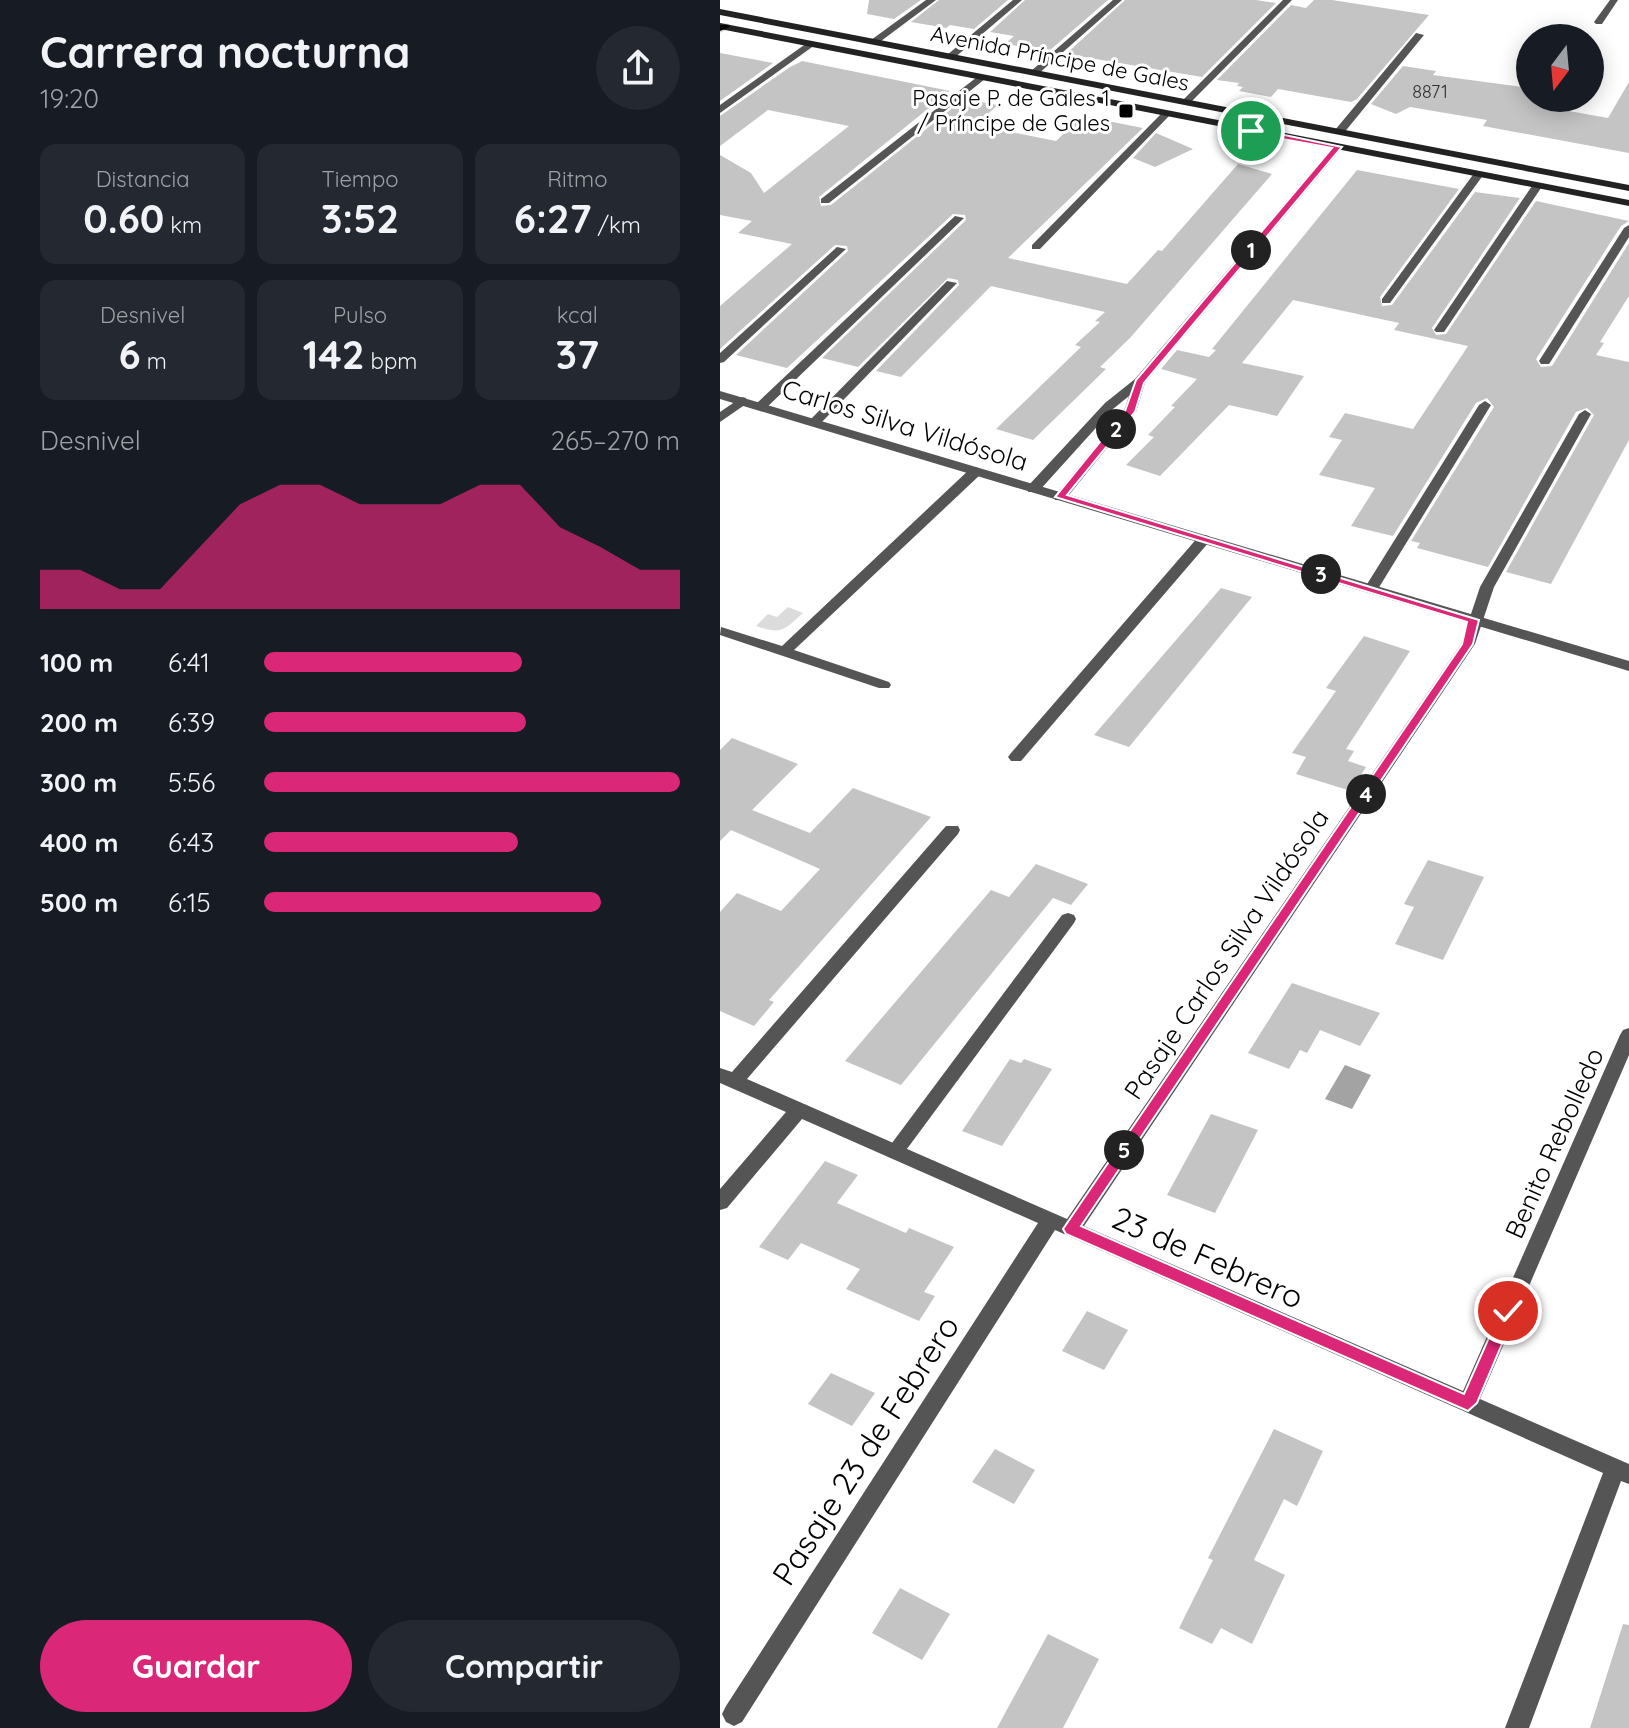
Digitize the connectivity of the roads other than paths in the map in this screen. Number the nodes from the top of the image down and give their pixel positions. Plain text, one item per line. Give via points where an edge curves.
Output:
1 (932, 0) edge
2 (1018, 0) edge
3 (1118, 0) edge
4 (1288, 0) edge
5 (1614, 0) edge
6 (720, 12) edge
7 (1599, 22) dead end
8 (721, 27) edge
9 (1419, 35) dead end
10 (874, 42) junction
11 (810, 45) junction
12 (950, 57) junction
13 (1034, 73) junction
14 (980, 79) junction
15 (1186, 102) junction
16 (720, 110) edge
17 (1165, 115) junction
18 (1339, 132) junction
19 (1338, 147) junction
20 (1479, 174) junction
21 (1538, 185) junction
22 (1629, 188) edge
23 (825, 201) dead end
24 (1629, 203) edge
25 (959, 218) dead end
26 (1629, 228) edge
27 (1036, 247) dead end
28 (841, 249) dead end
29 (951, 283) dead end
30 (1386, 301) dead end
31 (1440, 330) dead end
32 (720, 359) edge
33 (1545, 361) dead end
34 (1139, 382) junction
35 (720, 395) edge
36 (742, 401) junction
37 (1485, 405) dead end
38 (760, 407) junction
39 (1585, 414) dead end
40 (720, 418) edge
41 (814, 423) junction
42 (976, 471) junction
43 (1033, 489) junction
44 (1060, 497) junction
45 (1204, 539) junction
46 (1371, 589) junction
47 (1474, 620) junction
48 (721, 631) edge
49 (784, 652) junction
50 (1629, 666) edge
51 (884, 685) dead end
52 (1016, 757) dead end
53 (952, 830) dead end
54 (1068, 919) dead end
55 (1629, 1035) edge
56 (728, 1078) edge
57 (799, 1110) junction
58 (895, 1152) junction
59 (720, 1202) edge
60 (1051, 1220) junction
61 (1071, 1229) junction
62 (1468, 1403) junction
63 (1622, 1471) edge
64 (734, 1714) dead end
65 (1517, 1728) edge

1 - 10 street
2 - 12 street
3 - 13 street
4 - 15 street
5 - 7 street
6 - 10 main road, Avenida Príncipe de Gales
8 - 11 main road, Avenida Príncipe de Gales
9 - 18 street
10 - 12 main road, Avenida Príncipe de Gales
11 - 14 main road, Avenida Príncipe de Gales
11 - 16 street
12 - 13 main road, Avenida Príncipe de Gales
13 - 15 main road, Avenida Príncipe de Gales
14 - 17 main road, Avenida Príncipe de Gales
14 - 23 street
15 - 18 main road, Avenida Príncipe de Gales
17 - 19 main road, Avenida Príncipe de Gales
17 - 27 street
18 - 22 main road, Avenida Príncipe de Gales
19 - 20 main road, Avenida Príncipe de Gales
19 - 34 street
20 - 21 main road, Avenida Príncipe de Gales
20 - 30 street
21 - 24 main road, Avenida Príncipe de Gales
21 - 31 street
25 - 38 street
26 - 33 street
28 - 32 street
29 - 41 street
34 - 43 street via 1109,406
34 - 44 street via 1130,412
35 - 36 street, Carlos Silva Vildósola
36 - 38 street, Carlos Silva Vildósola
36 - 40 street
37 - 46 street
38 - 41 street, Carlos Silva Vildósola
39 - 47 street, Pasaje Carlos Silva Vildósola via 1487,587
41 - 42 street, Carlos Silva Vildósola
42 - 43 street, Carlos Silva Vildósola
42 - 49 street
43 - 44 street, Carlos Silva Vildósola
44 - 45 street, Carlos Silva Vildósola
45 - 46 street, Carlos Silva Vildósola
45 - 52 street
46 - 47 street, Carlos Silva Vildósola
47 - 50 street, Carlos Silva Vildósola
47 - 61 street, Pasaje Carlos Silva Vildósola via 1468,644
48 - 49 street
49 - 51 street
53 - 56 street
54 - 58 street
55 - 62 street, Benito Rebolledo
56 - 57 street, 23 de Febrero
57 - 58 street, 23 de Febrero
57 - 59 street
58 - 60 street, 23 de Febrero
60 - 61 street, 23 de Febrero
60 - 64 street, Pasaje 23 de Febrero
61 - 62 street, 23 de Febrero
62 - 63 street, 23 de Febrero
63 - 65 street

